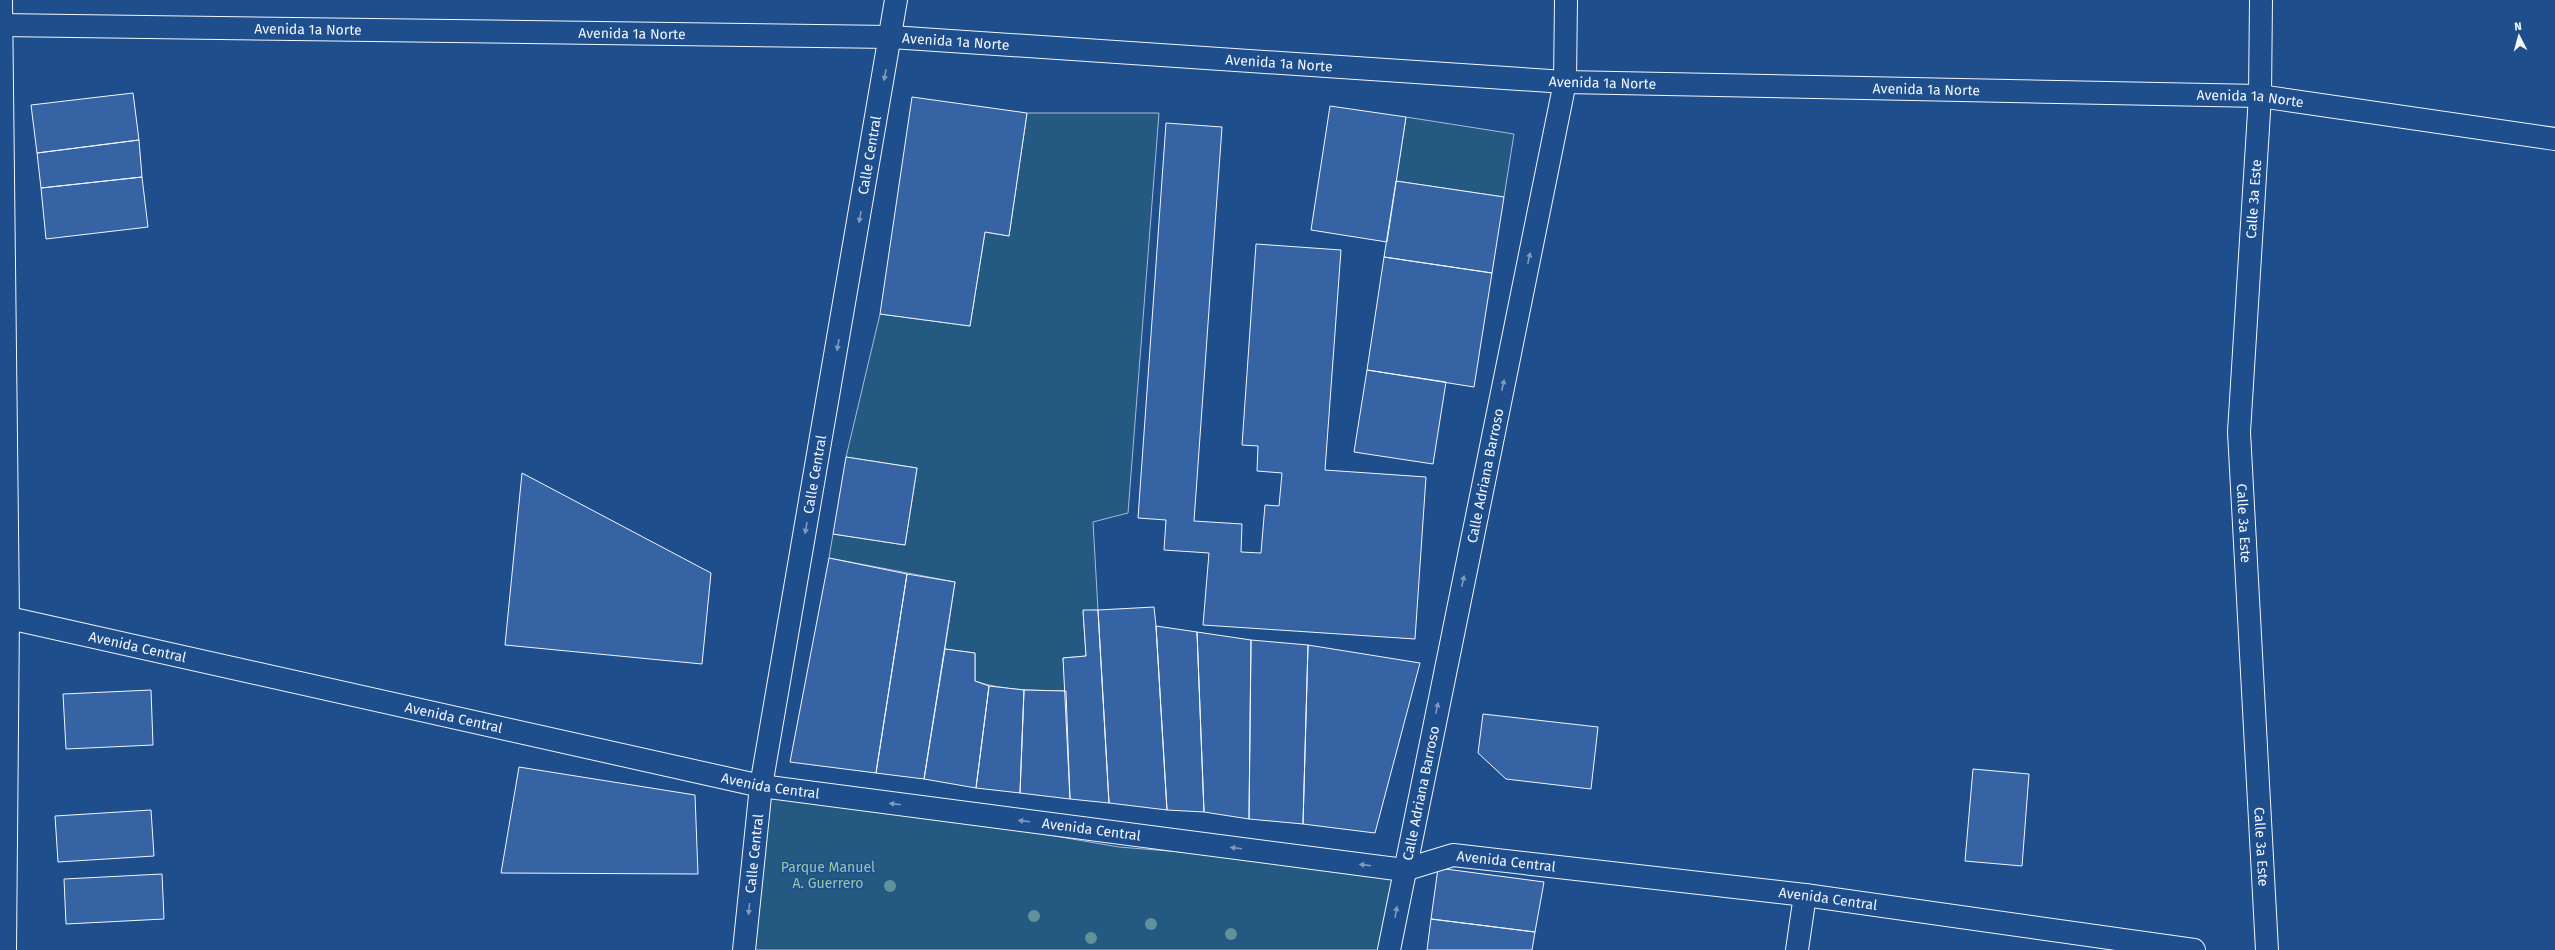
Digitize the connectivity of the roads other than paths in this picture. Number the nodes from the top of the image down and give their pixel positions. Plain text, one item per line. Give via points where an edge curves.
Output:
1 (1, 0) edge
2 (896, 0) edge
3 (1566, 0) edge
4 (2261, 0) edge
5 (1, 25) edge
6 (891, 37) junction
7 (1565, 82) junction
8 (2260, 96) junction
9 (2555, 139) edge
10 (4, 616) edge
11 (761, 786) junction
12 (1404, 870) junction
13 (1805, 895) junction
14 (5, 950) edge
15 (744, 950) edge
16 (1390, 950) edge
17 (1797, 950) edge
18 (2194, 950) edge
19 (2267, 950) edge

1 - 5 street
2 - 6 street, Calle Central
3 - 7 street, Calle Adriana Barroso
4 - 8 street, Calle 3a Este
5 - 6 street, Avenida 1a Norte
5 - 10 street
6 - 7 street, Avenida 1a Norte
6 -> 11 street, Calle Central
7 - 8 street, Avenida 1a Norte
12 -> 7 street, Calle Adriana Barroso
8 - 9 street, Avenida 1a Norte
8 - 19 street, Calle 3a Este via 2239,432
10 - 11 street, Avenida Central
10 - 14 street
12 -> 11 street, Avenida Central
11 -> 15 street, Calle Central
12 - 13 street, Avenida Central via 1454,855
16 -> 12 street, Calle Adriana Barroso
13 - 17 street
13 - 18 street, Avenida Central

